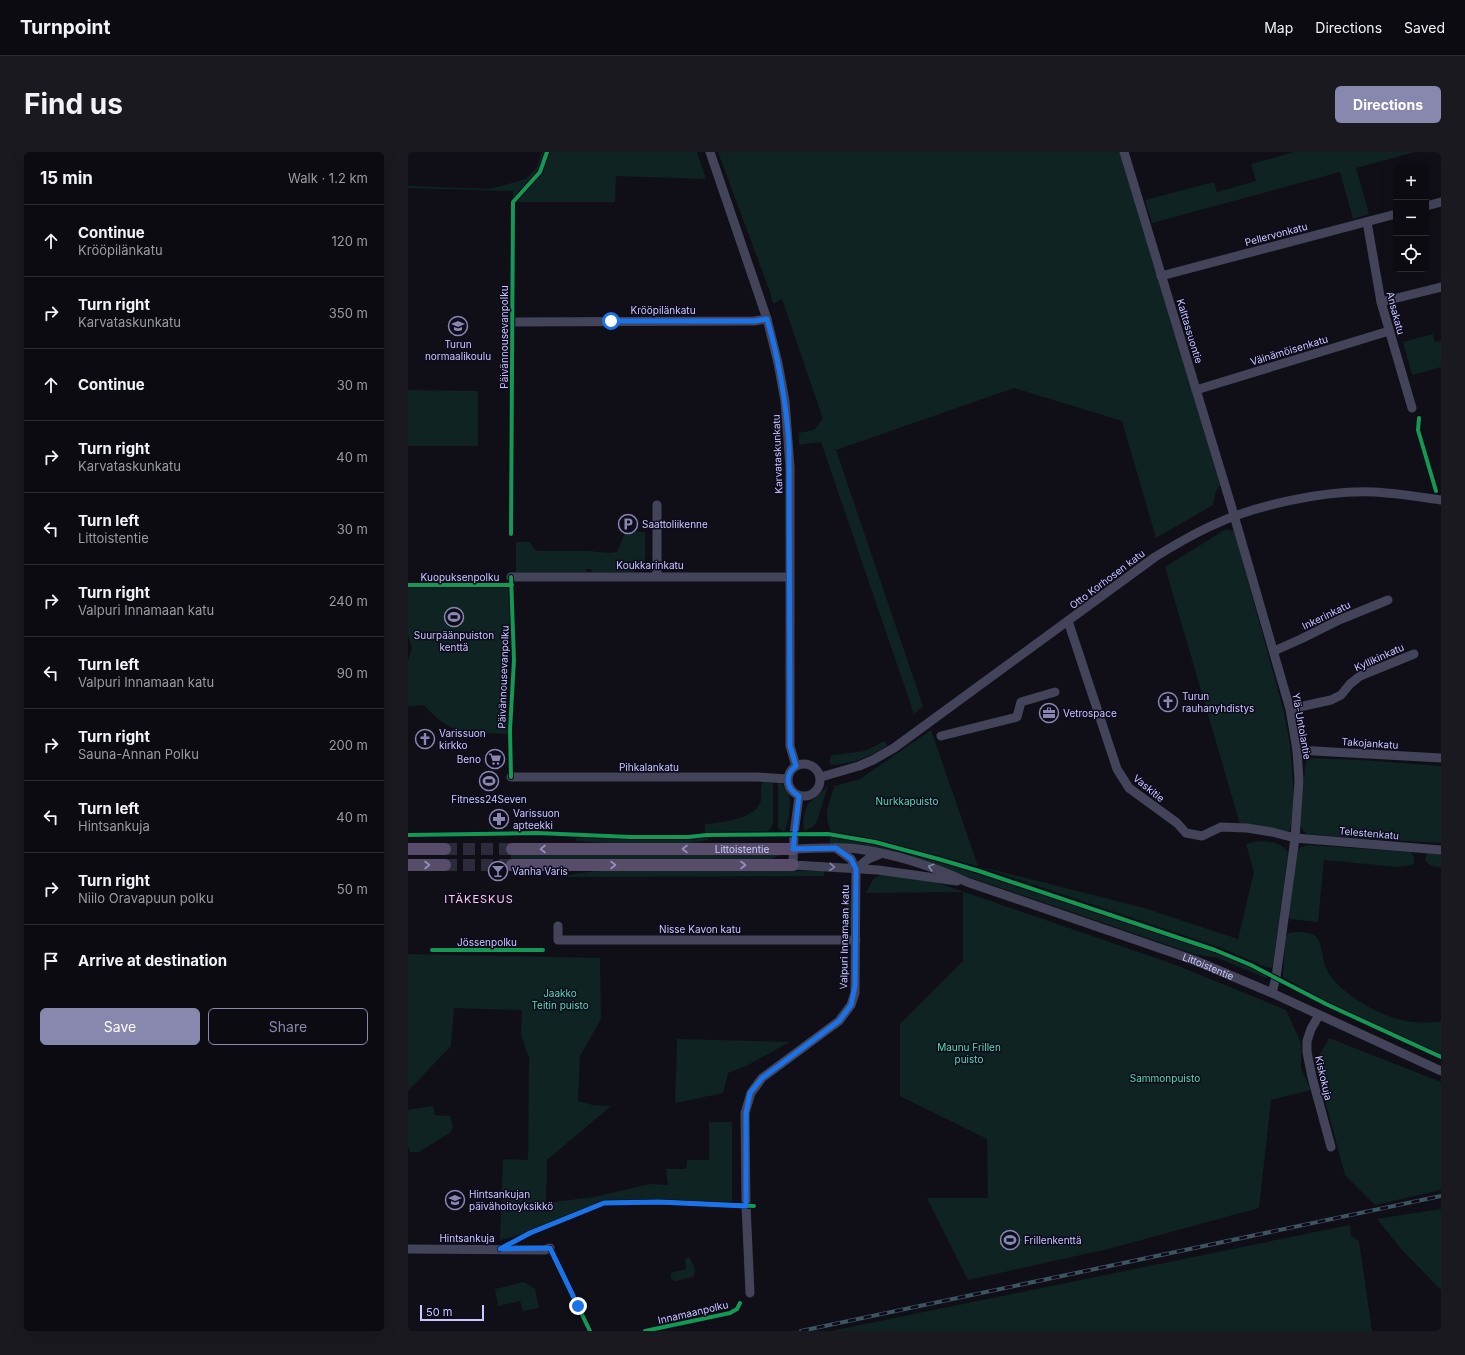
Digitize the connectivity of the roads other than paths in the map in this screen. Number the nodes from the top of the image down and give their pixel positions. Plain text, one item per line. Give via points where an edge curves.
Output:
1 (710, 152) edge
2 (1124, 152) edge
3 (1441, 202) edge
4 (1429, 205) edge
5 (1393, 215) edge
6 (1367, 222) junction
7 (1162, 276) junction
8 (1441, 287) edge
9 (1381, 302) junction
10 (767, 319) junction
11 (512, 322) dead end
12 (1389, 331) junction
13 (1196, 390) junction
14 (1412, 408) dead end
15 (1441, 500) edge
16 (657, 505) dead end
17 (1234, 517) junction
18 (511, 576) dead end
19 (657, 576) junction
20 (790, 577) junction
21 (1388, 600) dead end
22 (1068, 621) junction
23 (1274, 650) junction
24 (1414, 654) dead end
25 (1055, 692) dead end
26 (1290, 709) junction
27 (941, 736) dead end
28 (1297, 750) junction
29 (1441, 758) edge
30 (796, 766) junction
31 (821, 777) junction
32 (511, 778) dead end
33 (788, 779) junction
34 (799, 796) junction
35 (1295, 838) junction
36 (836, 848) junction
37 (408, 849) edge
38 (445, 849) tunnel mouth
39 (512, 849) tunnel mouth
40 (793, 849) junction
41 (1441, 850) edge
42 (882, 854) junction
43 (408, 865) edge
44 (445, 865) tunnel mouth
45 (512, 865) tunnel mouth
46 (793, 865) junction
47 (856, 869) junction
48 (967, 882) junction
49 (558, 926) dead end
50 (856, 940) junction
51 (1272, 993) junction
52 (1319, 1015) junction
53 (1441, 1071) edge
54 (1331, 1147) dead end
55 (550, 1248) dead end
56 (408, 1249) edge
57 (750, 1293) dead end

1 - 10 street, Karvataskunkatu
2 - 7 street, Kalttassuontie
3 - 4 street
5 - 6 street, Pellervonkatu
6 - 7 street, Pellervonkatu
6 - 9 street, Ansakatu
7 - 13 street, Kalttassuontie
8 - 9 street
9 - 12 street, Ansakatu
10 - 11 street, Krööpilänkatu
10 - 20 street, Karvataskunkatu via 788,418
12 - 13 street, Väinämöisenkatu
12 - 14 street, Ansakatu
13 - 17 street, Kalttassuontie
15 - 17 street, Otto Korhosen katu via 1374,492 1342,493 1280,503
16 - 19 street
17 - 22 street, Otto Korhosen katu via 1194,534 1155,557
17 - 23 street, Ylä-Untolantie
18 - 19 street, Koukkarinkatu
19 - 20 street, Koukkarinkatu
20 - 30 street, Karvataskunkatu via 790,746
21 - 23 street, Inkerinkatu
22 - 31 street, Otto Korhosen katu via 894,748 859,766
22 - 35 street, Vaskitie via 1117,769 1129,788 1177,823 1186,834 1202,836 1221,827 1247,828
23 - 26 street, Ylä-Untolantie
24 - 26 street, Kyllikinkatu via 1360,676 1331,700
25 - 27 street via 1021,702 1017,717
26 - 28 street, Ylä-Untolantie
28 - 29 street, Takojankatu
28 - 35 street, Ylä-Untolantie via 1299,781
30 - 31 street via 811,765
30 - 33 street via 790,771
31 - 34 street via 820,787 813,794
32 - 33 street, Pihkalankatu
33 - 34 street via 791,790
34 - 40 street
35 - 41 street, Telestenkatu
35 - 51 street, Ylä-Untolantie
36 - 40 street, Littoistentie
36 - 42 street, Littoistentie
36 - 47 street via 851,859
37 - 38 main road
40 -> 39 main road, Littoistentie
40 - 46 street
42 - 47 street via 868,859
48 -> 42 street, Littoistentie via 941,870
43 -> 44 main road
45 -> 46 main road, Littoistentie
46 -> 47 street, Littoistentie
47 - 48 street, Littoistentie via 910,873
47 - 50 street, Valpuri Innamaan katu
48 - 51 street, Littoistentie via 1194,960
49 - 50 street, Nisse Kavon katu via 558,940
50 - 57 street, Valpuri Innamaan katu via 855,986 853,999 847,1011 834,1026 762,1078 748,1099 746,1170
51 - 52 street, Littoistentie
52 - 53 street, Littoistentie
52 - 54 street, Kiskokuja via 1307,1041 1307,1052
55 - 56 street, Hintsankuja

